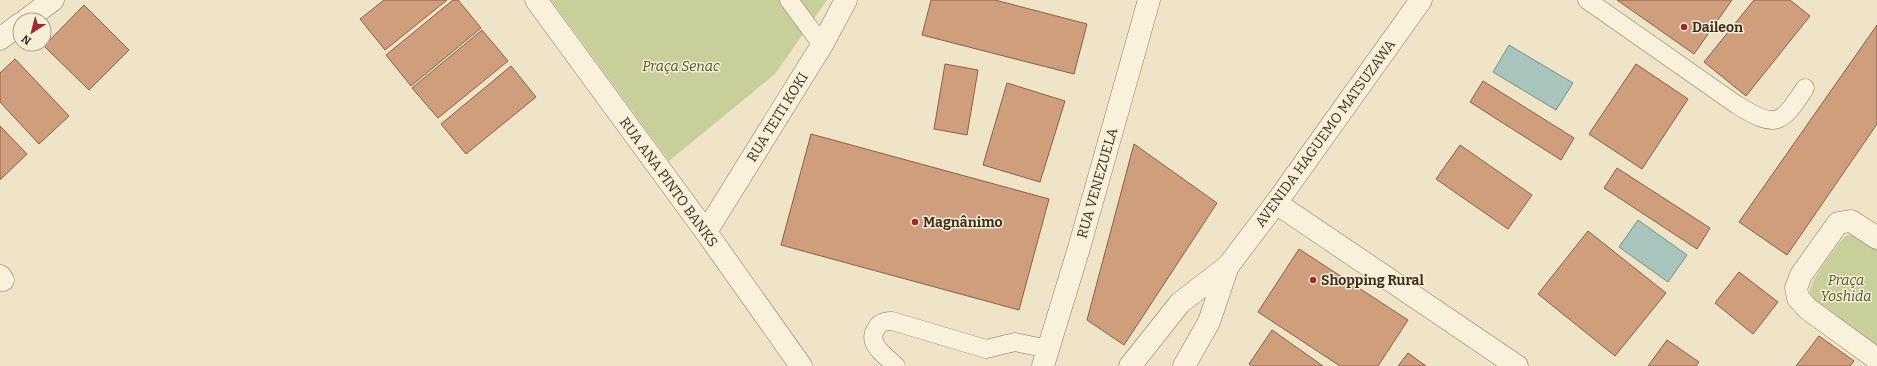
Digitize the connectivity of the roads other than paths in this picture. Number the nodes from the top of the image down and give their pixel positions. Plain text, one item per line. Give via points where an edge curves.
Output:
1 (53, 0) edge
2 (536, 0) edge
3 (789, 0) edge
4 (846, 0) edge
5 (1149, 0) edge
6 (1422, 0) edge
7 (1587, 0) edge
8 (37, 12) edge
9 (12, 30) edge
10 (0, 39) edge
11 (822, 45) junction
12 (1805, 88) dead end
13 (1276, 203) junction
14 (706, 232) junction
15 (1877, 238) edge
16 (1228, 266) junction
17 (1046, 358) edge
18 (1877, 359) edge
19 (801, 366) edge
20 (896, 366) edge
21 (1130, 366) edge
22 (1184, 366) edge
23 (1516, 366) edge

1 - 8 street
2 - 14 street, RUA ANA PINTO BANKS
3 - 11 lane
4 - 11 street, RUA TEITI KOKI
5 - 17 street, RUA VENEZUELA
6 - 13 street, AVENIDA HAGUEMO MATSUZAWA
7 - 12 lane via 1737,105 1763,120 1774,121 1782,118 1792,109
9 - 10 street
11 - 14 street, RUA TEITI KOKI
13 - 16 street, AVENIDA HAGUEMO MATSUZAWA
13 - 23 street
14 - 19 street, RUA ANA PINTO BANKS
15 - 18 street via 1850,221 1838,223 1801,275 1796,288 1798,298 1808,309
16 - 21 street, AVENIDA HAGUEMO MATSUZAWA via 1180,303
16 - 22 street, AVENIDA HAGUEMO MATSUZAWA via 1209,322
17 - 20 lane via 1015,342 986,349 892,321 882,323 874,330 874,345

